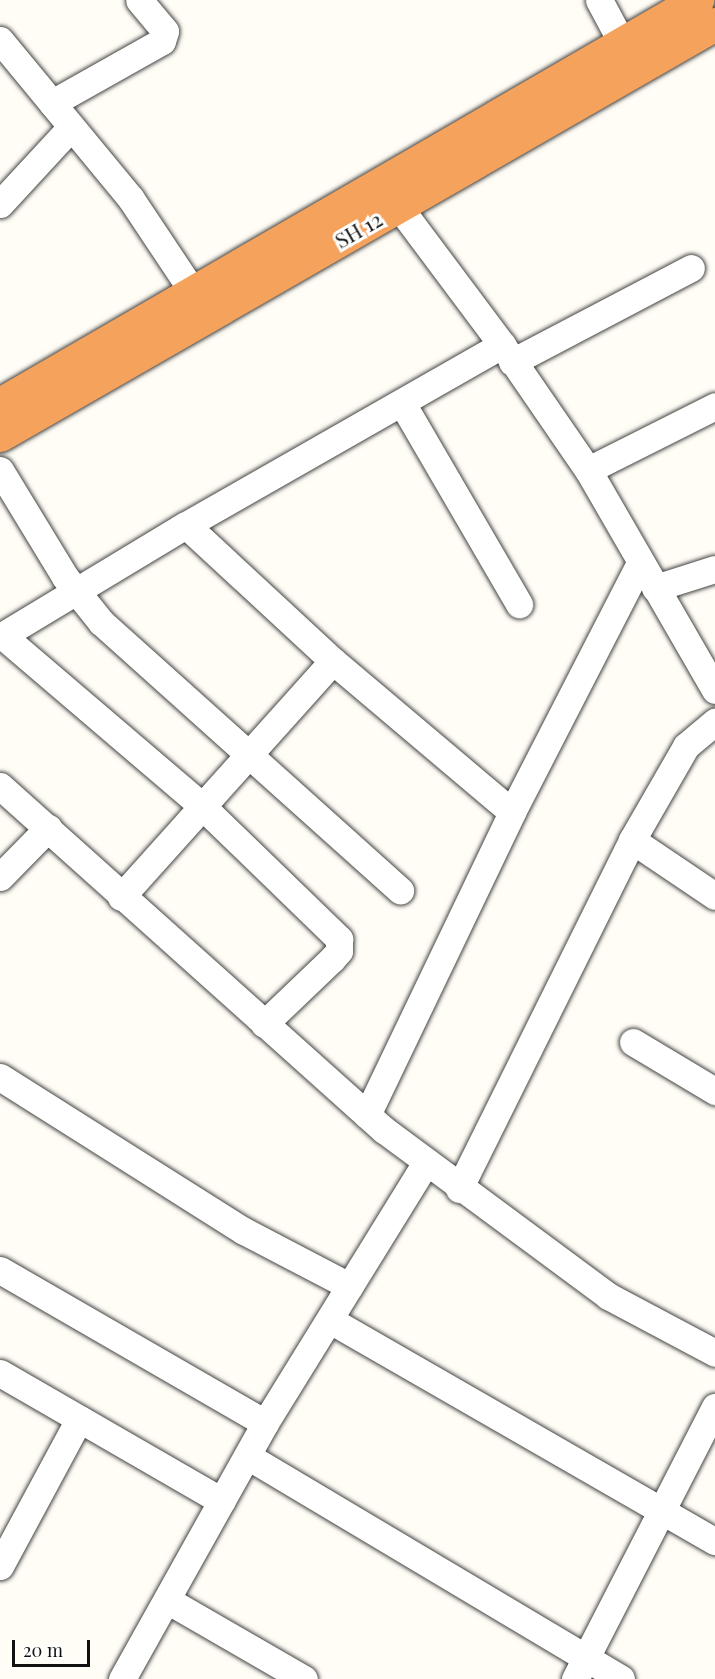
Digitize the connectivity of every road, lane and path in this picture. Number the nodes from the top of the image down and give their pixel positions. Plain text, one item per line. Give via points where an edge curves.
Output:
1 (139, 0) edge
2 (599, 0) edge
3 (697, 0) edge
4 (715, 24) edge
5 (0, 40) edge
6 (623, 45) junction
7 (52, 103) junction
8 (71, 127) junction
9 (389, 195) junction
10 (0, 204) edge
11 (691, 268) dead end
12 (193, 292) junction
13 (507, 353) junction
14 (402, 403) junction
15 (0, 404) edge
16 (715, 406) edge
17 (0, 435) edge
18 (0, 470) edge
19 (588, 470) junction
20 (186, 525) junction
21 (640, 563) junction
22 (715, 568) edge
23 (655, 588) junction
24 (77, 594) junction
25 (519, 604) dead end
26 (2, 637) edge
27 (333, 661) junction
28 (715, 690) edge
29 (715, 722) edge
30 (249, 755) junction
31 (0, 786) edge
32 (203, 807) junction
33 (512, 813) junction
34 (48, 828) junction
35 (632, 840) junction
36 (0, 877) edge
37 (400, 890) dead end
38 (715, 896) edge
39 (122, 897) junction
40 (264, 1024) junction
41 (633, 1042) dead end
42 (0, 1077) edge
43 (715, 1091) edge
44 (367, 1115) junction
45 (426, 1162) junction
46 (459, 1189) junction
47 (0, 1270) edge
48 (349, 1286) junction
49 (330, 1320) junction
50 (715, 1353) edge
51 (0, 1373) edge
52 (715, 1407) edge
53 (79, 1419) junction
54 (265, 1423) junction
55 (249, 1457) junction
56 (222, 1501) junction
57 (665, 1511) junction
58 (715, 1541) edge
59 (0, 1566) edge
60 (167, 1600) junction
61 (580, 1669) edge
62 (122, 1679) edge
63 (304, 1679) edge
64 (621, 1679) edge

1 - 7 street via 165,31 162,41
2 - 6 street
3 - 6 highway, SH 12
4 - 9 highway, SH 12
5 - 7 street
6 - 9 highway, SH 12
7 - 8 street
8 - 10 street
8 - 12 street via 136,206
9 - 12 highway, SH 12
9 - 13 street
9 - 17 highway, SH 12
11 - 13 street
12 - 15 highway, SH 12
13 - 14 street
13 - 19 street
14 - 20 street
14 - 25 street
16 - 19 street
18 - 24 street
19 - 21 street
20 - 24 street
20 - 27 street
21 - 23 street
21 - 33 street
22 - 23 street
23 - 28 street
24 - 26 street
24 - 30 street via 101,622
26 - 32 street
27 - 30 street
27 - 33 street
29 - 35 street via 686,746
30 - 32 street
30 - 37 street
31 - 34 street
32 - 39 street
32 - 40 street via 339,939 339,951 332,959
33 - 44 street
34 - 36 street
34 - 39 street
35 - 38 street
35 - 46 street
39 - 40 street
40 - 44 street
41 - 43 street
42 - 48 street via 244,1231
44 - 45 street
45 - 46 street
45 - 48 street
46 - 50 street via 608,1296
47 - 54 street
48 - 49 street
49 - 54 street
49 - 57 street
51 - 53 street
52 - 57 street
53 - 56 street
53 - 59 street
54 - 55 street
55 - 56 street
55 - 61 street
56 - 60 street
57 - 58 street
57 - 61 street
60 - 62 street
60 - 63 street
61 - 64 street

